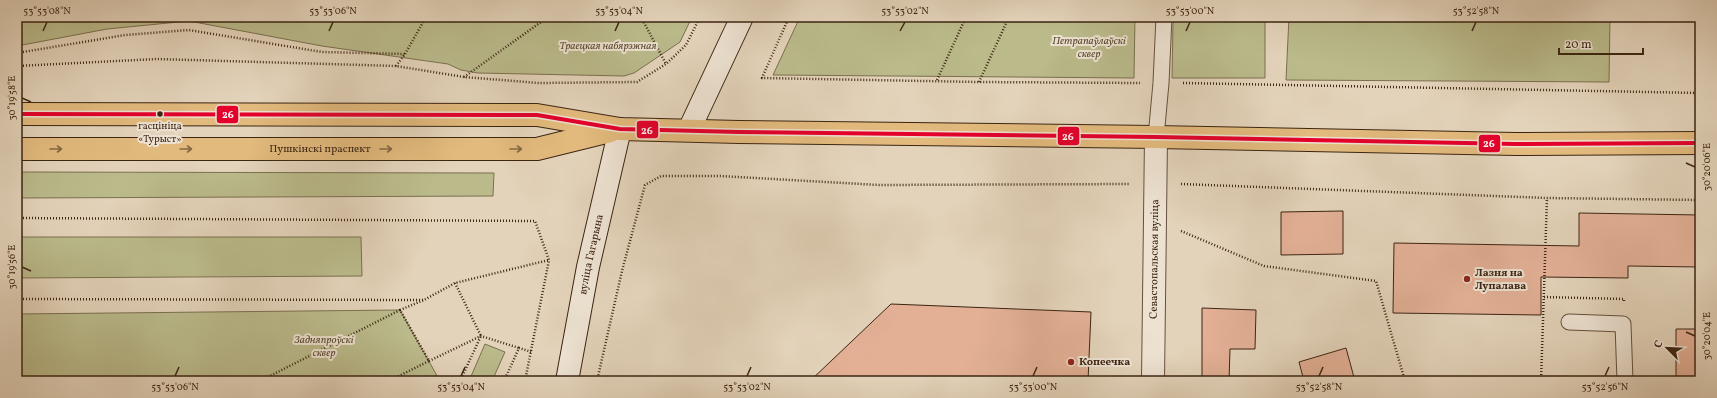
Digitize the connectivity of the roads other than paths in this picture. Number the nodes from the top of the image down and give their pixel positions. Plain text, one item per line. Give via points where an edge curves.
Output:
1 (742, 17) edge
2 (1164, 17) edge
3 (17, 114) edge
4 (620, 129) junction
5 (689, 130) junction
6 (1156, 137) junction
7 (1700, 144) edge
8 (17, 149) edge
9 (1569, 322) dead end
10 (566, 381) edge
11 (1153, 381) edge
12 (1626, 381) edge

1 - 5 main road
2 - 6 lane
3 - 4 main road, Пушкінскі праспект via 537,115
4 - 5 main road, Пушкінскі праспект
8 -> 4 main road, Пушкінскі праспект via 537,149
4 - 10 main road, вуліца Гагарына via 588,267
5 - 6 main road, Пушкінскі праспект
6 - 7 main road, Пушкінскі праспект via 1516,144
6 - 11 main road, Севастопальская вуліца
9 - 12 lane via 1623,324

